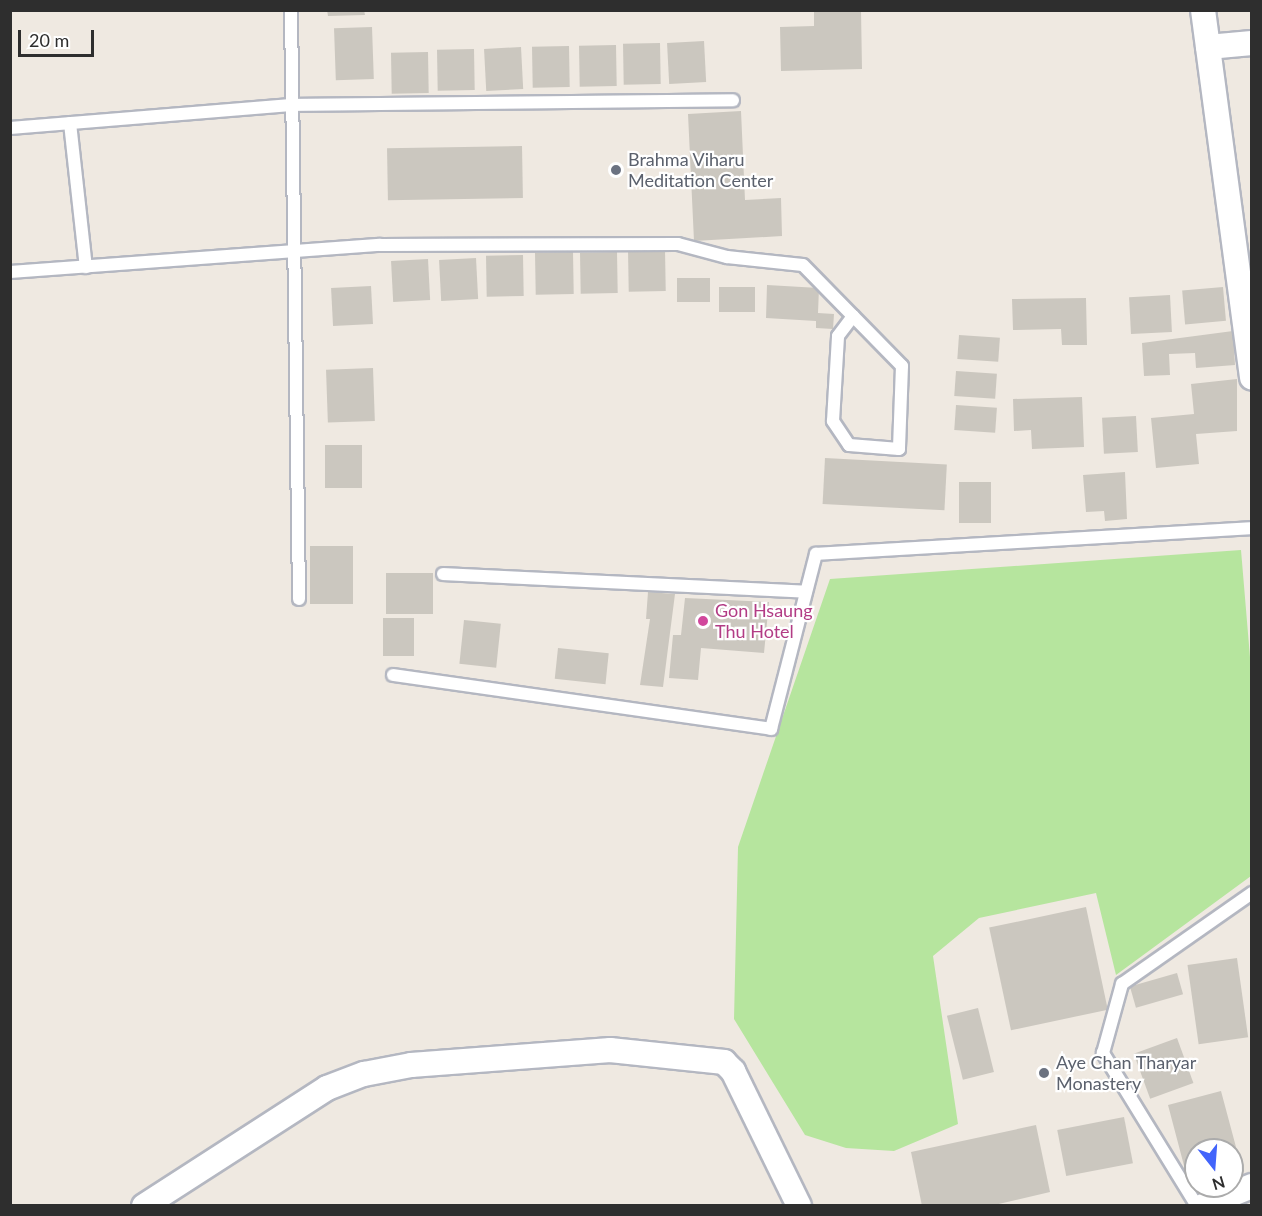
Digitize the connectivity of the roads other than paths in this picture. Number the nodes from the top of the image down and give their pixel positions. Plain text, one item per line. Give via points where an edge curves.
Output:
1 (291, 10) edge
2 (1203, 10) edge
3 (1251, 43) edge
4 (1208, 47) junction
5 (734, 100) dead end
6 (291, 105) junction
7 (70, 123) junction
8 (10, 128) edge
9 (1242, 204) edge
10 (293, 251) junction
11 (86, 267) junction
12 (10, 272) edge
13 (853, 316) junction
14 (1251, 378) edge
15 (1251, 528) edge
16 (442, 574) dead end
17 (806, 592) junction
18 (299, 599) dead end
19 (393, 675) dead end
20 (1251, 893) edge
21 (1251, 1186) edge
22 (144, 1206) edge
23 (799, 1206) edge
24 (1197, 1206) edge
25 (1203, 1206) edge

1 - 6 lane
2 - 4 street
3 - 4 street
4 - 9 street
5 - 6 lane
6 - 7 lane
6 - 10 lane
7 - 8 lane
7 - 11 lane
9 - 14 street
10 - 11 lane
10 - 13 lane via 380,244 678,244 727,257 802,265
10 - 18 lane
11 - 12 lane
13 - 13 lane via 902,366 899,449 849,445 833,421 838,336
15 - 17 lane via 816,554
16 - 17 lane
17 - 19 lane via 771,729
20 - 24 lane via 1122,984 1103,1053
21 - 25 street
22 - 23 street via 327,1088 364,1074 411,1065 610,1050 724,1062 733,1071

